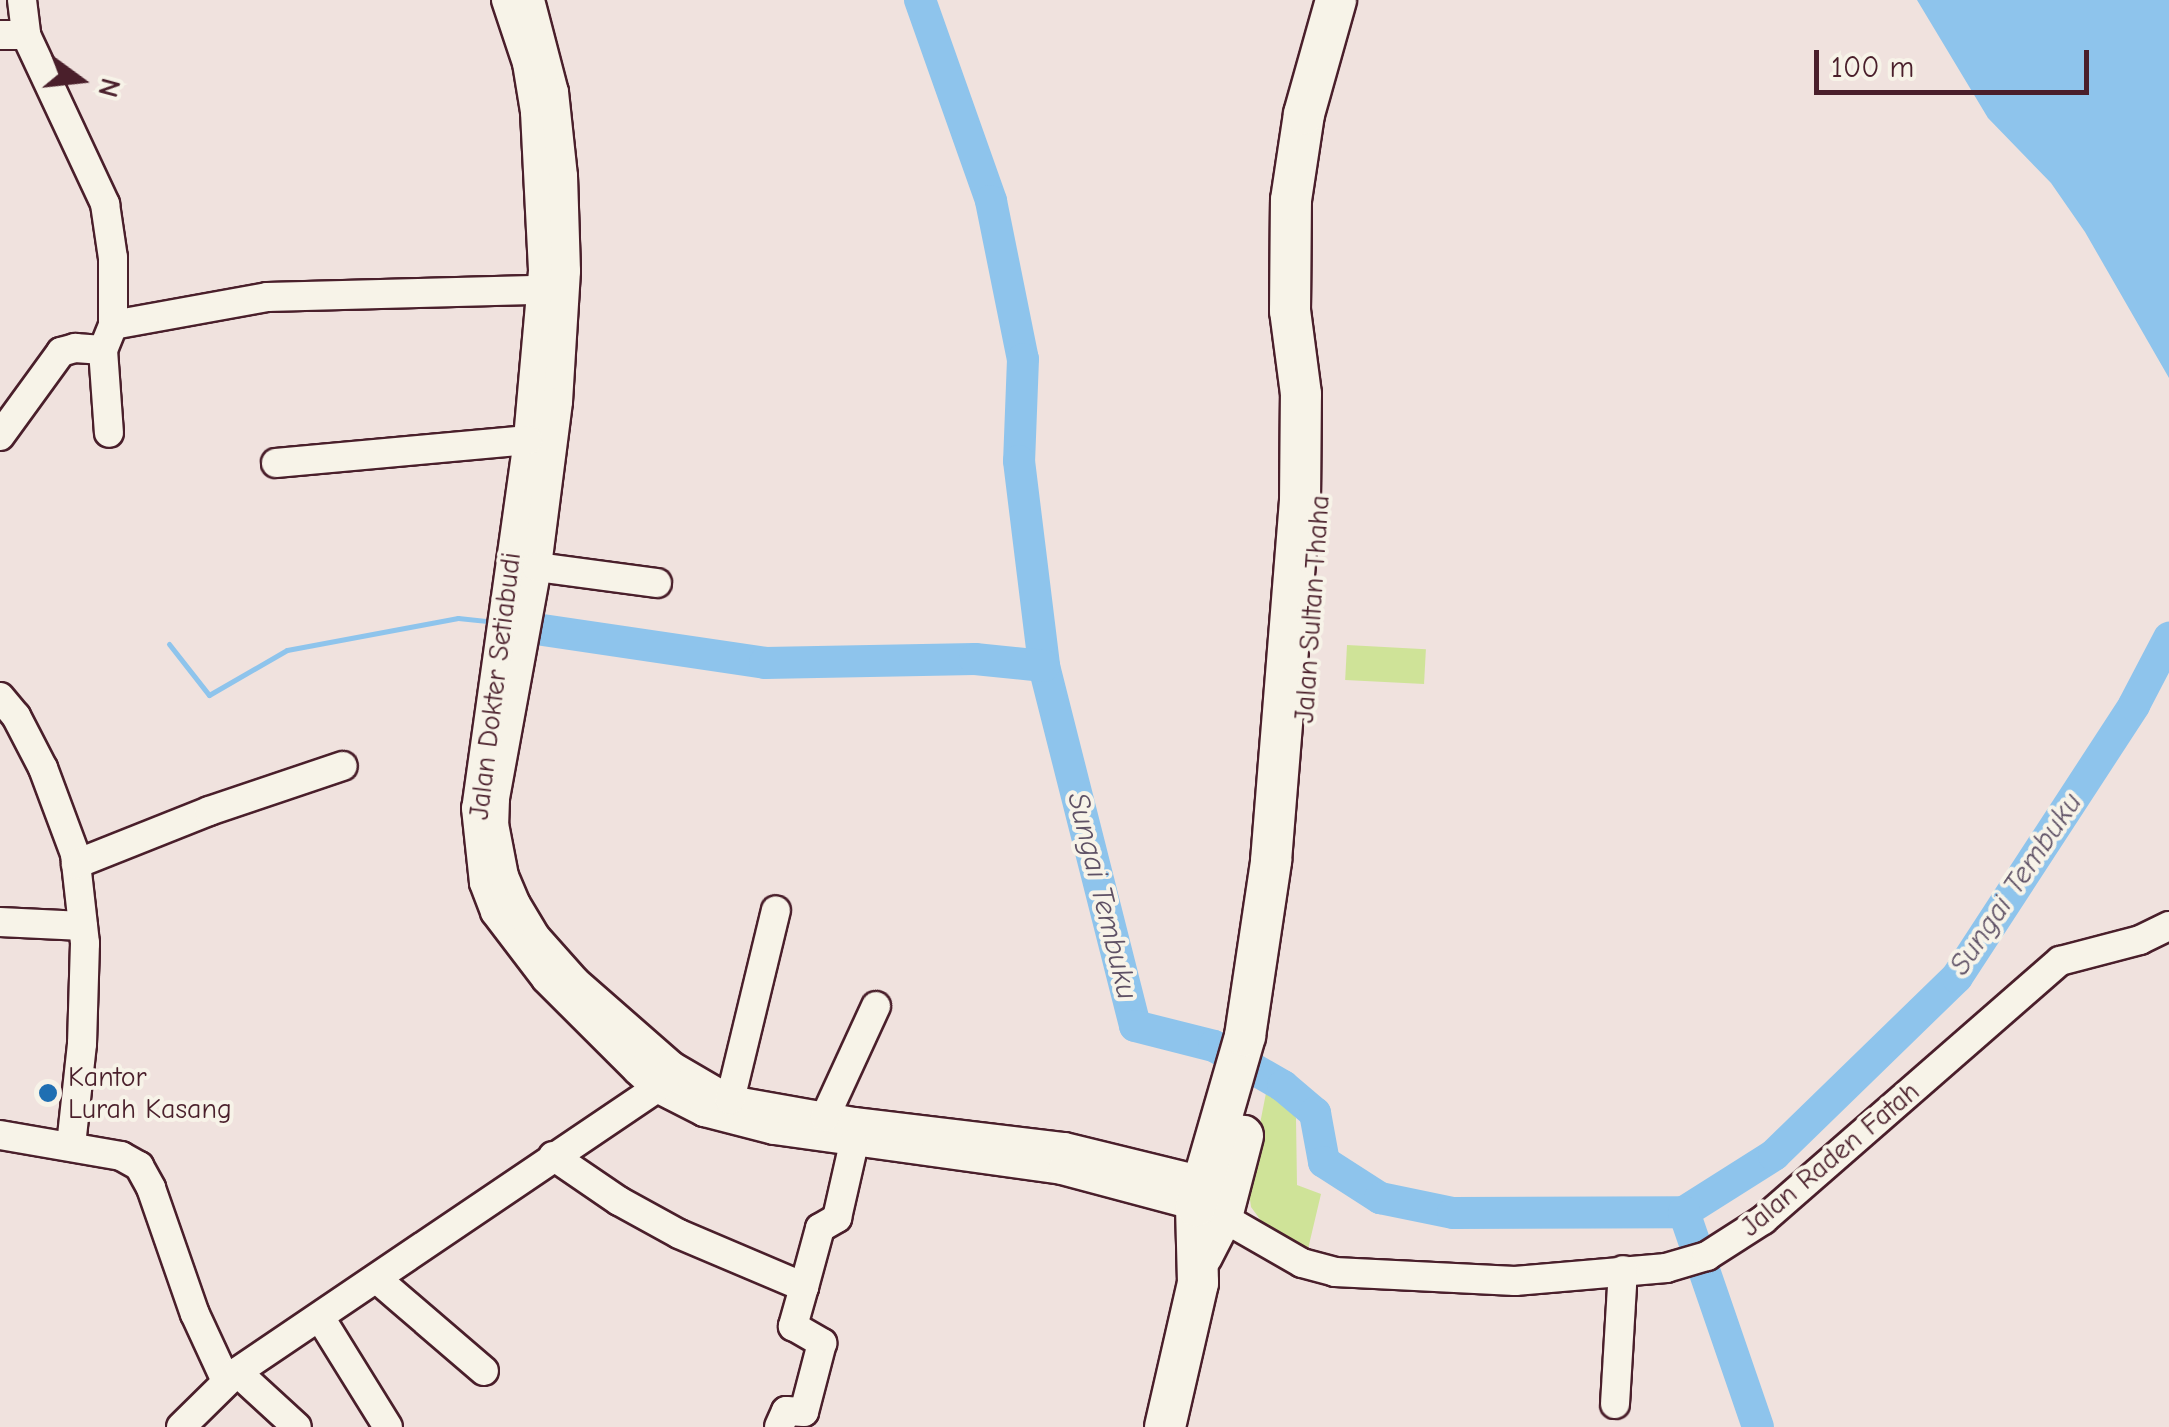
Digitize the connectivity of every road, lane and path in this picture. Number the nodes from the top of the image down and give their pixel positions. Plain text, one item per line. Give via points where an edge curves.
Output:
1 (22, 0) edge
2 (506, 0) edge
3 (530, 0) edge
4 (1347, 2) edge
5 (13, 35) edge
6 (542, 290) junction
7 (108, 338) junction
8 (108, 432) dead end
9 (0, 436) edge
10 (528, 440) junction
11 (276, 463) dead end
12 (537, 566) junction
13 (657, 583) dead end
14 (514, 624) junction
15 (0, 697) edge
16 (343, 766) dead end
17 (76, 864) junction
18 (776, 910) dead end
19 (0, 922) edge
20 (84, 926) junction
21 (2169, 926) edge
22 (876, 1006) dead end
23 (664, 1077) junction
24 (730, 1100) junction
25 (826, 1117) junction
26 (0, 1134) edge
27 (854, 1143) junction
28 (70, 1146) junction
29 (553, 1156) junction
30 (1063, 1158) junction
31 (1212, 1200) junction
32 (1623, 1270) junction
33 (377, 1280) junction
34 (804, 1286) junction
35 (321, 1319) junction
36 (484, 1371) dead end
37 (231, 1376) junction
38 (1614, 1404) dead end
39 (180, 1427) edge
40 (297, 1427) edge
41 (388, 1427) edge
42 (779, 1427) edge
43 (1165, 1427) edge

1 - 5 street
2 - 6 street, Jalan Dokter Setiabudi via 534,112
3 - 12 street, Jalan Dokter Setiabudi via 554,92 566,270
4 - 31 highway, Jalan Sultan Thaha via 1304,114 1290,200 1290,311 1310,452 1298,536 1282,862 1254,1038
5 - 7 street via 105,204 112,258
6 - 7 street via 267,297
6 - 10 street, Jalan Dokter Setiabudi
7 - 8 street
7 - 9 street via 61,352
10 - 11 street
10 - 14 street, Jalan Dokter Setiabudi
12 - 13 street
12 - 14 street, Jalan Dokter Setiabudi
14 - 23 street, Jalan Dokter Setiabudi via 485,828 484,883 494,912
15 - 17 street via 43,768
16 - 17 street
17 - 20 street
18 - 24 street
19 - 20 street
20 - 28 street via 82,1044
21 - 32 street, Jalan Raden Fatah via 2060,961 1763,1220 1707,1256 1666,1268
22 - 25 street
23 - 24 street, Jalan Dokter Setiabudi
23 - 27 street, Jalan Dokter Setiabudi via 734,1122
23 - 29 street
24 - 25 street, Jalan Dokter Setiabudi
25 - 30 street, Jalan Dokter Setiabudi
26 - 28 street
27 - 30 street, Jalan Dokter Setiabudi
27 - 34 street via 837,1218 820,1228
28 - 37 street via 139,1166 194,1314
29 - 33 street
29 - 34 street via 680,1234
30 - 31 street, Jalan Dokter Setiabudi
31 - 32 street, Jalan Raden Fatah via 1302,1263 1335,1272 1515,1281
31 - 43 highway
32 - 38 street
33 - 35 street
33 - 36 street
34 - 42 street via 793,1326 822,1343 804,1412 786,1411
35 - 37 street
35 - 41 street
37 - 39 street
37 - 40 street

